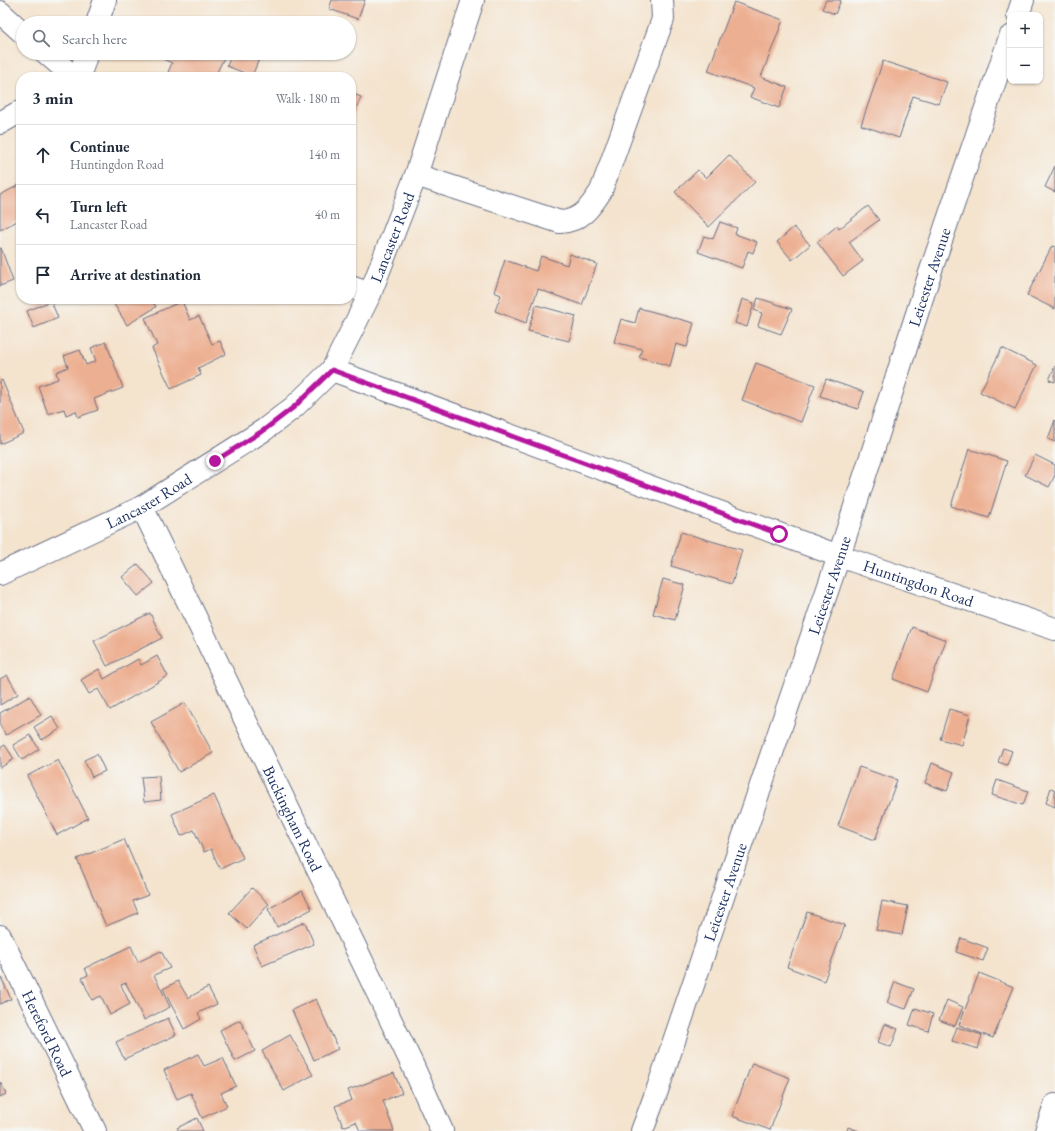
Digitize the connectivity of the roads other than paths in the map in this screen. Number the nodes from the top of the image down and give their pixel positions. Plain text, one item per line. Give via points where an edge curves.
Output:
1 (105, 0) edge
2 (473, 0) edge
3 (662, 0) edge
4 (1023, 0) edge
5 (0, 12) edge
6 (1019, 12) edge
7 (99, 16) edge
8 (16, 27) edge
9 (1007, 46) edge
10 (54, 60) edge
11 (85, 60) edge
12 (68, 72) edge
13 (81, 72) edge
14 (16, 114) edge
15 (0, 123) edge
16 (416, 175) junction
17 (361, 291) edge
18 (332, 370) junction
19 (142, 507) junction
20 (839, 556) junction
21 (0, 574) edge
22 (1055, 629) edge
23 (0, 936) edge
24 (1055, 1105) edge
25 (95, 1131) edge
26 (442, 1131) edge
27 (642, 1131) edge
28 (1046, 1131) edge

1 - 7 street
2 - 16 street, Lancaster Road
3 - 16 street via 663,19 601,191 593,204 580,216 568,222 560,222
4 - 6 street
5 - 8 street
9 - 20 street, Leicester Avenue via 930,273
10 - 12 street
11 - 13 street
14 - 15 street
16 - 17 street, Lancaster Road
17 - 18 street, Lancaster Road
18 - 19 street, Lancaster Road via 294,407 264,430
18 - 20 street, Huntingdon Road
19 - 21 street, Lancaster Road
19 - 26 street, Buckingham Road
20 - 22 street, Huntingdon Road
20 - 27 street, Leicester Avenue
23 - 25 street, Hereford Road
24 - 28 street

